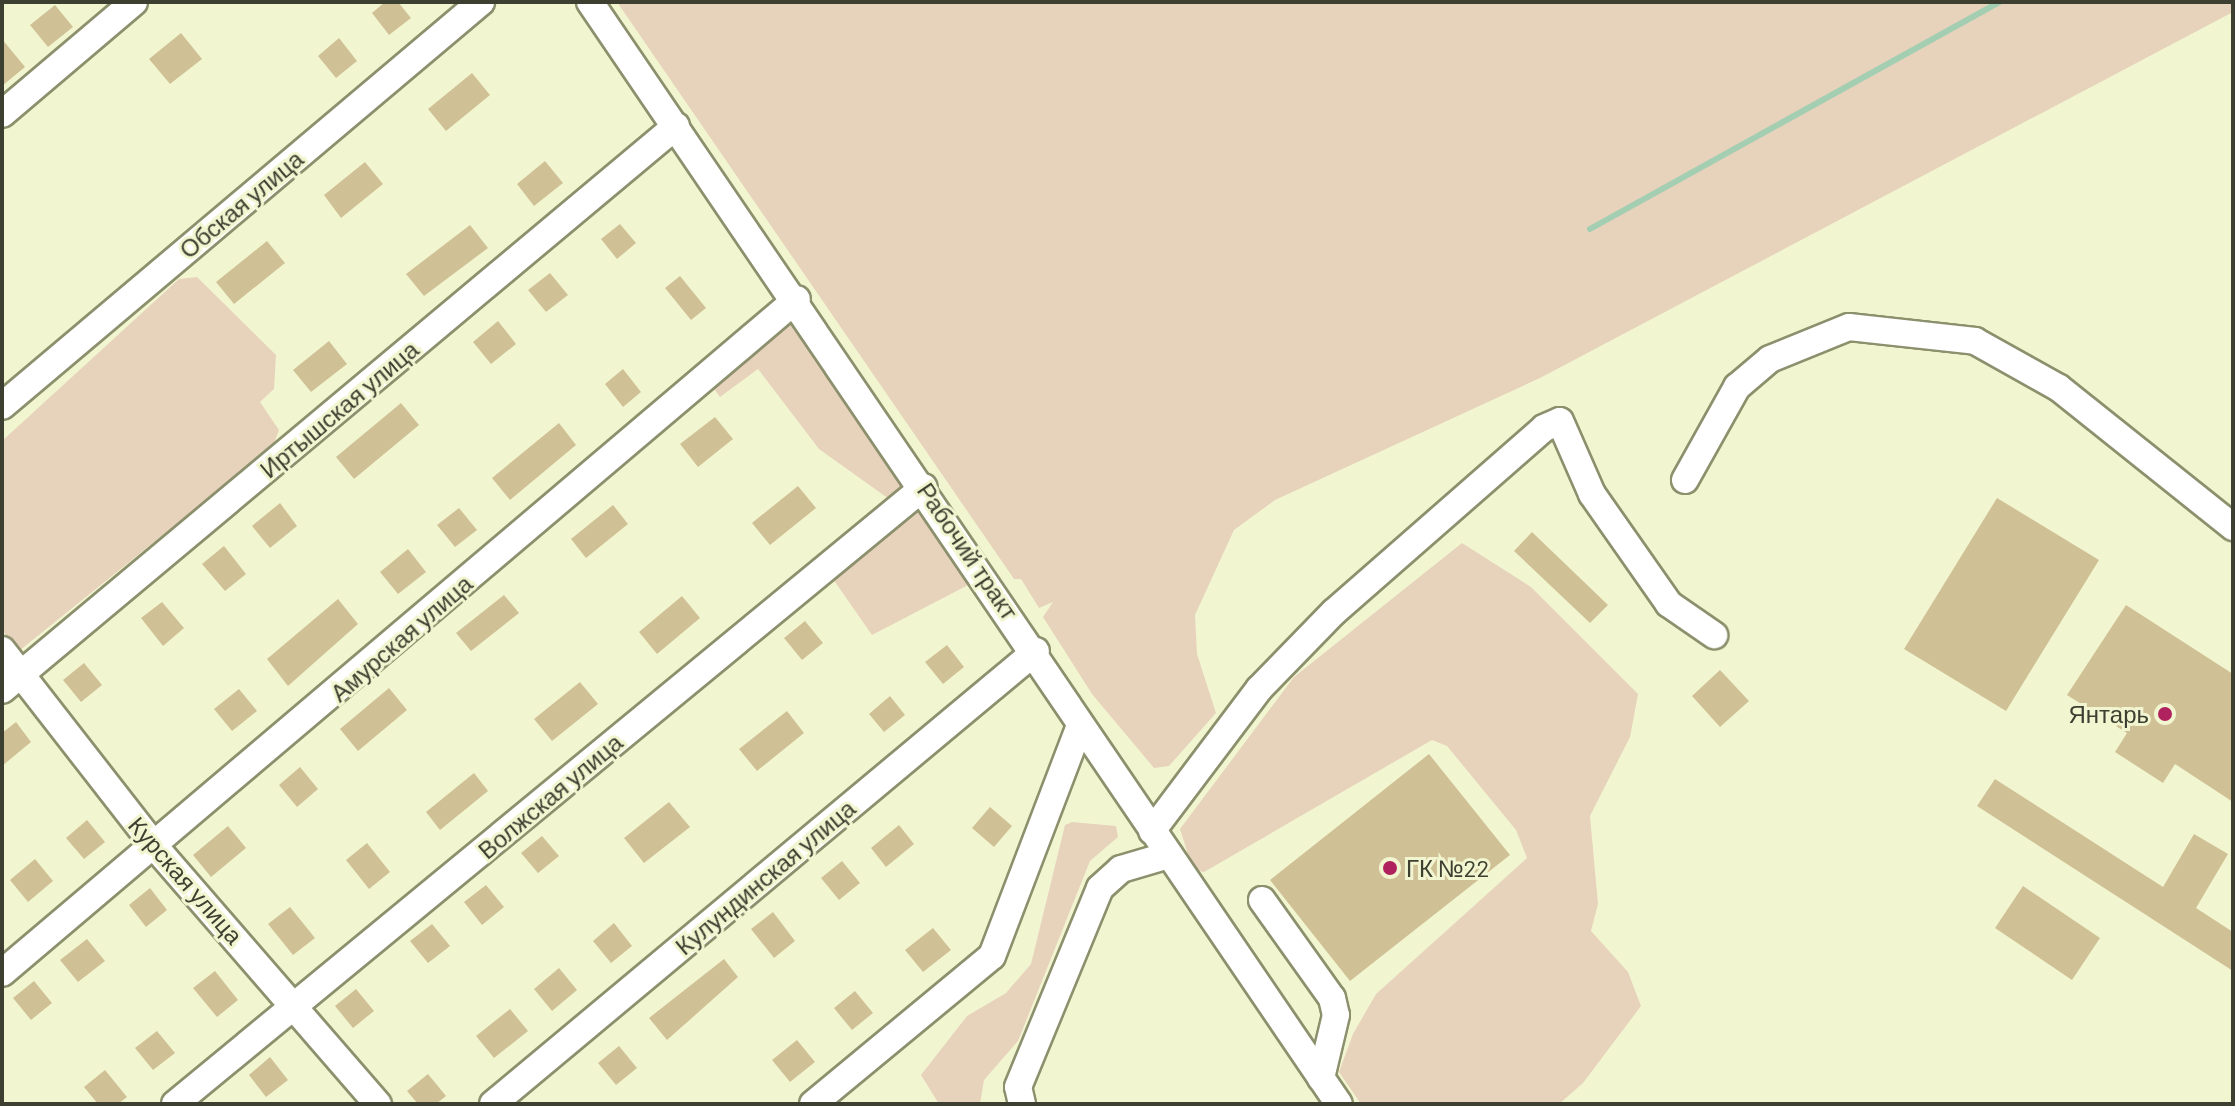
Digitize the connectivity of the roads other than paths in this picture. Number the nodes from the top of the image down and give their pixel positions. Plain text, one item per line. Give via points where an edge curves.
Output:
1 (134, 2) edge
2 (481, 2) edge
3 (590, 2) edge
4 (2, 114) edge
5 (676, 126) junction
6 (797, 299) junction
7 (2, 406) edge
8 (1685, 480) dead end
9 (924, 487) junction
10 (2233, 527) edge
11 (1714, 635) dead end
12 (2, 650) edge
13 (1036, 651) junction
14 (12, 682) edge
15 (1080, 725) junction
16 (1152, 831) junction
17 (156, 848) junction
18 (1169, 855) junction
19 (1262, 900) dead end
20 (2, 973) edge
21 (296, 1006) junction
22 (1331, 1096) edge
23 (175, 1104) edge
24 (378, 1104) edge
25 (493, 1104) edge
26 (813, 1104) edge
27 (1022, 1104) edge

1 - 4 street
2 - 7 street, Обская улица
3 - 5 street, Рабочий тракт
5 - 6 street, Рабочий тракт
5 - 14 street, Иртышская улица
6 - 9 street, Рабочий тракт
6 - 17 street, Амурская улица
8 - 10 street via 1737,387 1770,359 1849,327 1975,341 2059,388
9 - 13 street, Рабочий тракт
9 - 21 street, Волжская улица
11 - 16 street via 1669,604 1592,494 1560,421 1544,428 1323,623 1259,689
12 - 14 street, Курская улица
13 - 15 street, Рабочий тракт
13 - 25 street, Кулундинская улица
14 - 17 street, Курская улица
15 - 16 street, Рабочий тракт
15 - 26 street via 992,956
16 - 18 street, Рабочий тракт
17 - 20 street, Амурская улица
17 - 21 street, Курская улица
18 - 22 street, Рабочий тракт
18 - 27 street via 1121,869 1100,888 1018,1087
19 - 22 street via 1332,998 1336,1015
21 - 23 street, Волжская улица
21 - 24 street, Курская улица

